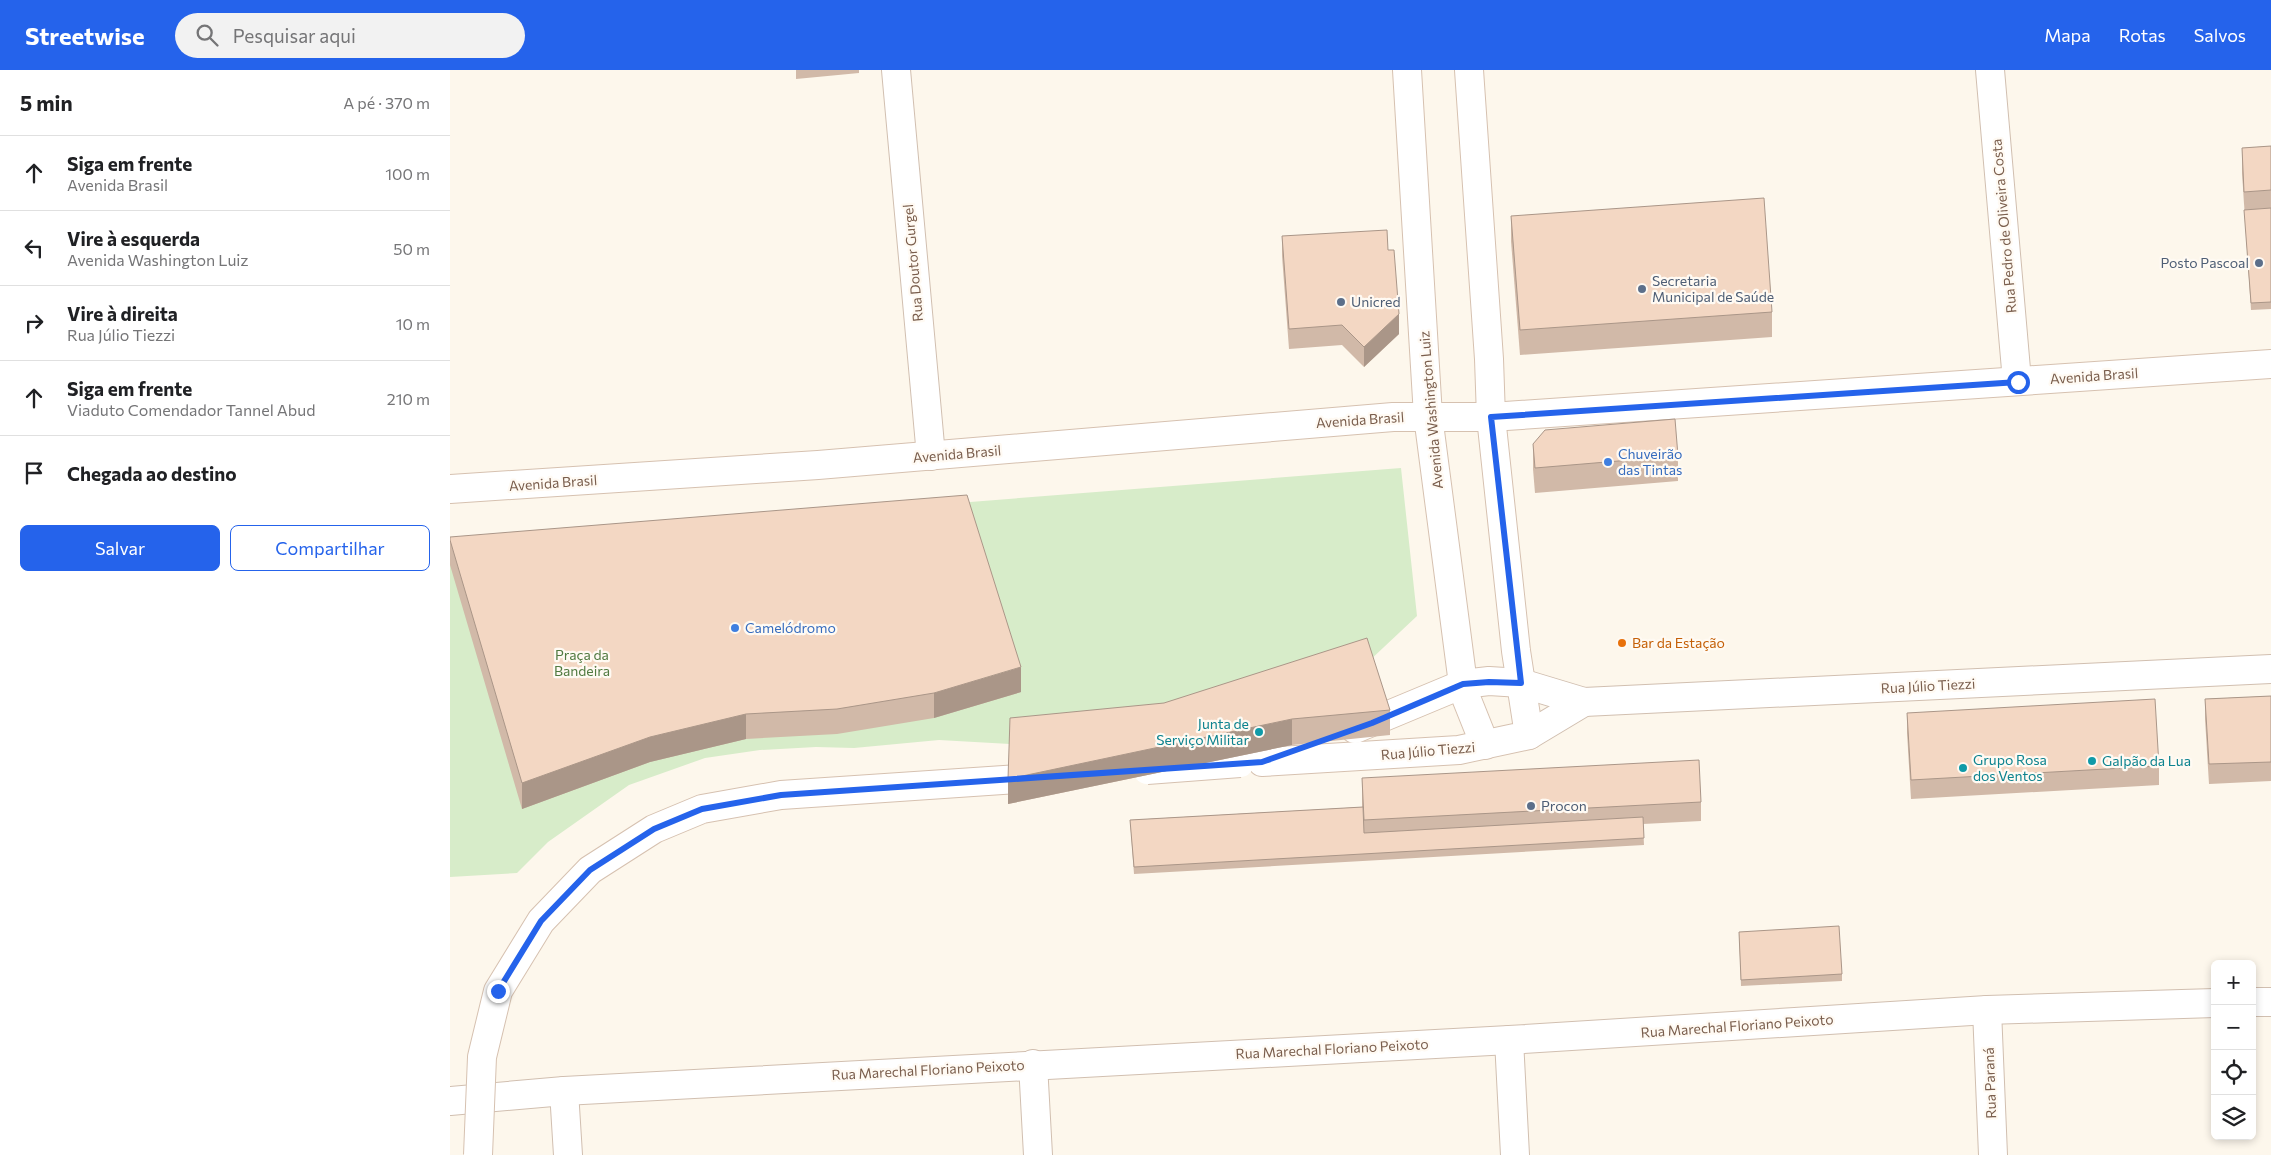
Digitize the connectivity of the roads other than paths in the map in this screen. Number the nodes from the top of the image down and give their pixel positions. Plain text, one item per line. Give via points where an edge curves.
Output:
1 (896, 70) edge
2 (1407, 70) edge
3 (1469, 70) edge
4 (1990, 70) edge
5 (2271, 364) edge
6 (2018, 382) junction
7 (1428, 416) junction
8 (1491, 417) junction
9 (931, 456) junction
10 (450, 489) edge
11 (2271, 669) edge
12 (1521, 683) junction
13 (1463, 684) junction
14 (1584, 702) junction
15 (1529, 735) junction
16 (1485, 745) junction
17 (1251, 763) junction
18 (1120, 772) edge
19 (1070, 775) edge
20 (2256, 1002) edge
21 (2271, 1002) edge
22 (2211, 1003) edge
23 (1987, 1010) junction
24 (1508, 1040) junction
25 (1033, 1064) junction
26 (564, 1091) junction
27 (450, 1101) edge
28 (478, 1155) edge
29 (568, 1155) edge
30 (1038, 1155) edge
31 (1515, 1155) edge
32 (1993, 1155) edge

1 - 9 street, Rua Doutor Gurgel
2 - 7 street, Avenida Washington Luiz
3 - 8 street via 1490,359
4 - 6 street, Rua Pedro de Oliveira Costa
5 - 6 street, Avenida Brasil
6 - 8 street, Avenida Brasil
7 - 8 street, Avenida Brasil
7 - 9 street, Avenida Brasil
7 - 13 street, Avenida Washington Luiz
8 - 12 street
9 - 10 street, Avenida Brasil
11 - 14 street, Rua Júlio Tiezzi
12 - 13 street, Rua Júlio Tiezzi
12 - 14 street, Rua Júlio Tiezzi
12 - 15 street
13 - 16 street, Avenida Washington Luiz
13 - 17 street, Rua Júlio Tiezzi via 1372,723
14 - 15 street, Rua Júlio Tiezzi
15 - 16 street, Rua Júlio Tiezzi
16 - 17 street, Rua Júlio Tiezzi via 1459,750
17 - 18 street, bridge
19 - 28 street, bridge via 781,795 702,809 654,829 590,870 541,921 498,991 482,1058
20 - 21 street
22 - 23 street, Rua Marechal Floriano Peixoto
23 - 24 street, Rua Marechal Floriano Peixoto
23 - 32 street, Rua Paraná
24 - 25 street, Rua Marechal Floriano Peixoto
24 - 31 street
25 - 26 street, Rua Marechal Floriano Peixoto
25 - 30 street
26 - 27 street, Rua Marechal Floriano Peixoto
26 - 29 street

